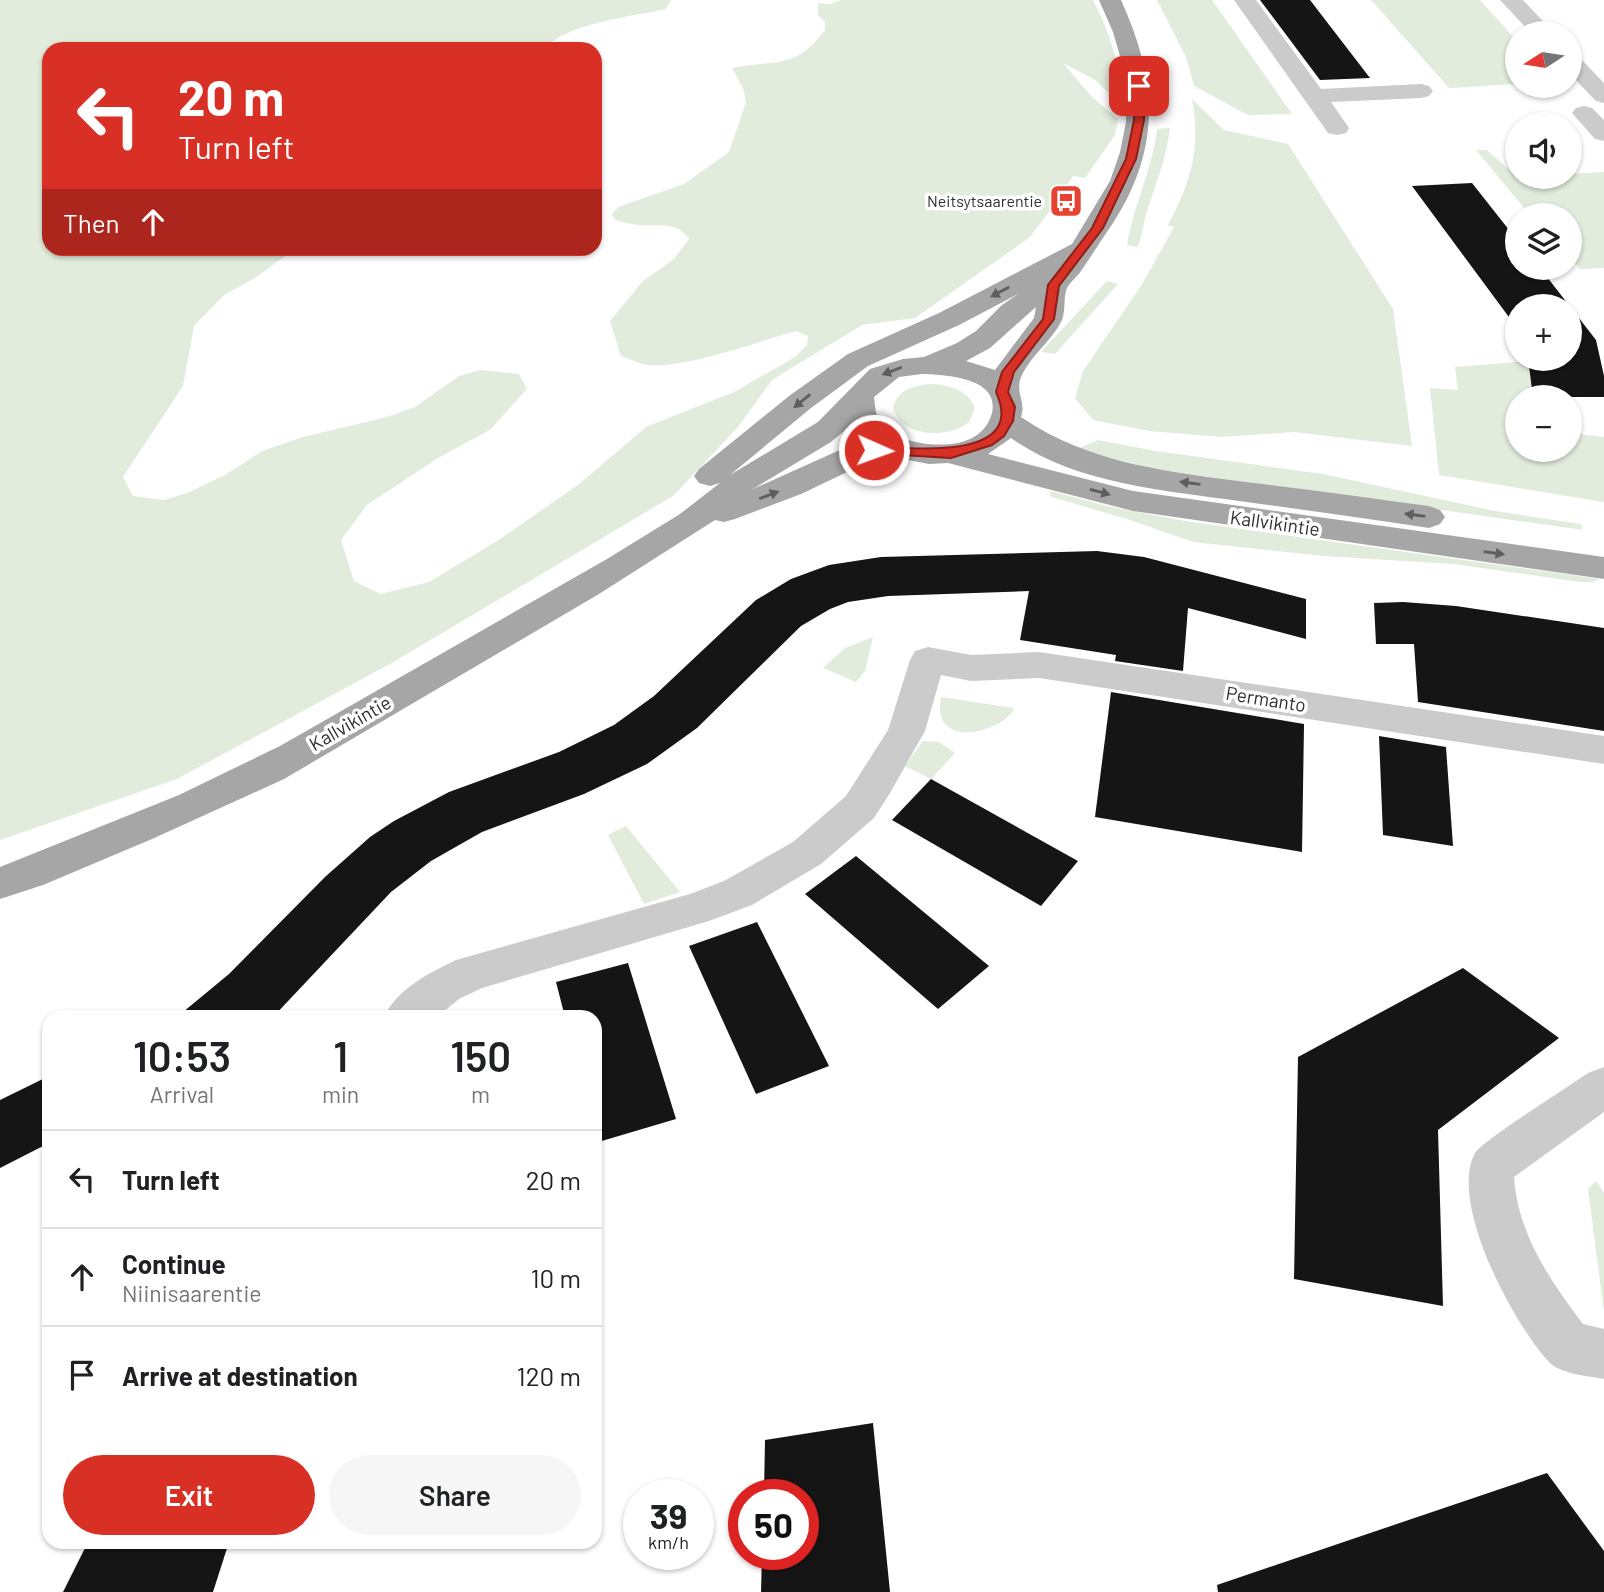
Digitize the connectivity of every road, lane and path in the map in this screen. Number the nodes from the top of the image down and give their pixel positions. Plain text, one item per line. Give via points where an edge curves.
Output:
1 (1111, 0) edge
2 (1245, 0) edge
3 (1511, 0) edge
4 (1531, 21) edge
5 (1582, 73) edge
6 (1421, 91) dead end
7 (1314, 96) junction
8 (1604, 96) edge
9 (1584, 113) dead end
10 (1337, 128) dead end
11 (1604, 134) edge
12 (1083, 249) junction
13 (1054, 285) junction
14 (934, 363) junction
15 (859, 396) junction
16 (1005, 407) junction
17 (907, 451) junction
18 (951, 454) junction
19 (682, 528) junction
20 (1604, 542) edge
21 (1604, 568) edge
22 (1604, 750) edge
23 (0, 883) edge
24 (414, 1010) edge
25 (1604, 1087) edge
26 (1604, 1354) edge

1 - 12 main road via 1135,58 1139,120 1131,159 1109,209
2 - 7 street
3 - 4 street
5 - 8 street
6 - 7 street
7 - 10 street
9 - 11 street
12 - 13 main road
12 -> 19 main road via 858,360 828,380 708,478
13 - 14 main road via 1019,305 973,346
13 - 16 main road via 1048,319 1008,372
14 -> 15 main road via 887,371 869,382
14 - 16 main road via 974,372
15 - 17 main road via 862,422 872,434
15 - 19 main road, Kallvikintie via 835,424 760,469
16 - 18 main road via 1000,433 987,443
20 -> 16 main road, Kallvikintie via 1145,477 1055,451 1027,437
17 - 18 main road
19 -> 17 main road, Kallvikintie via 790,487 862,452
18 -> 21 main road, Kallvikintie via 1133,501
19 - 23 main road, Kallvikintie via 248,780
22 - 24 street, Permanto via 1040,665 971,668 928,660 906,732 876,783 860,807 807,853 747,888 695,909 471,973 444,986
25 - 26 street via 1493,1165 1490,1174 1491,1198 1525,1285 1568,1346

